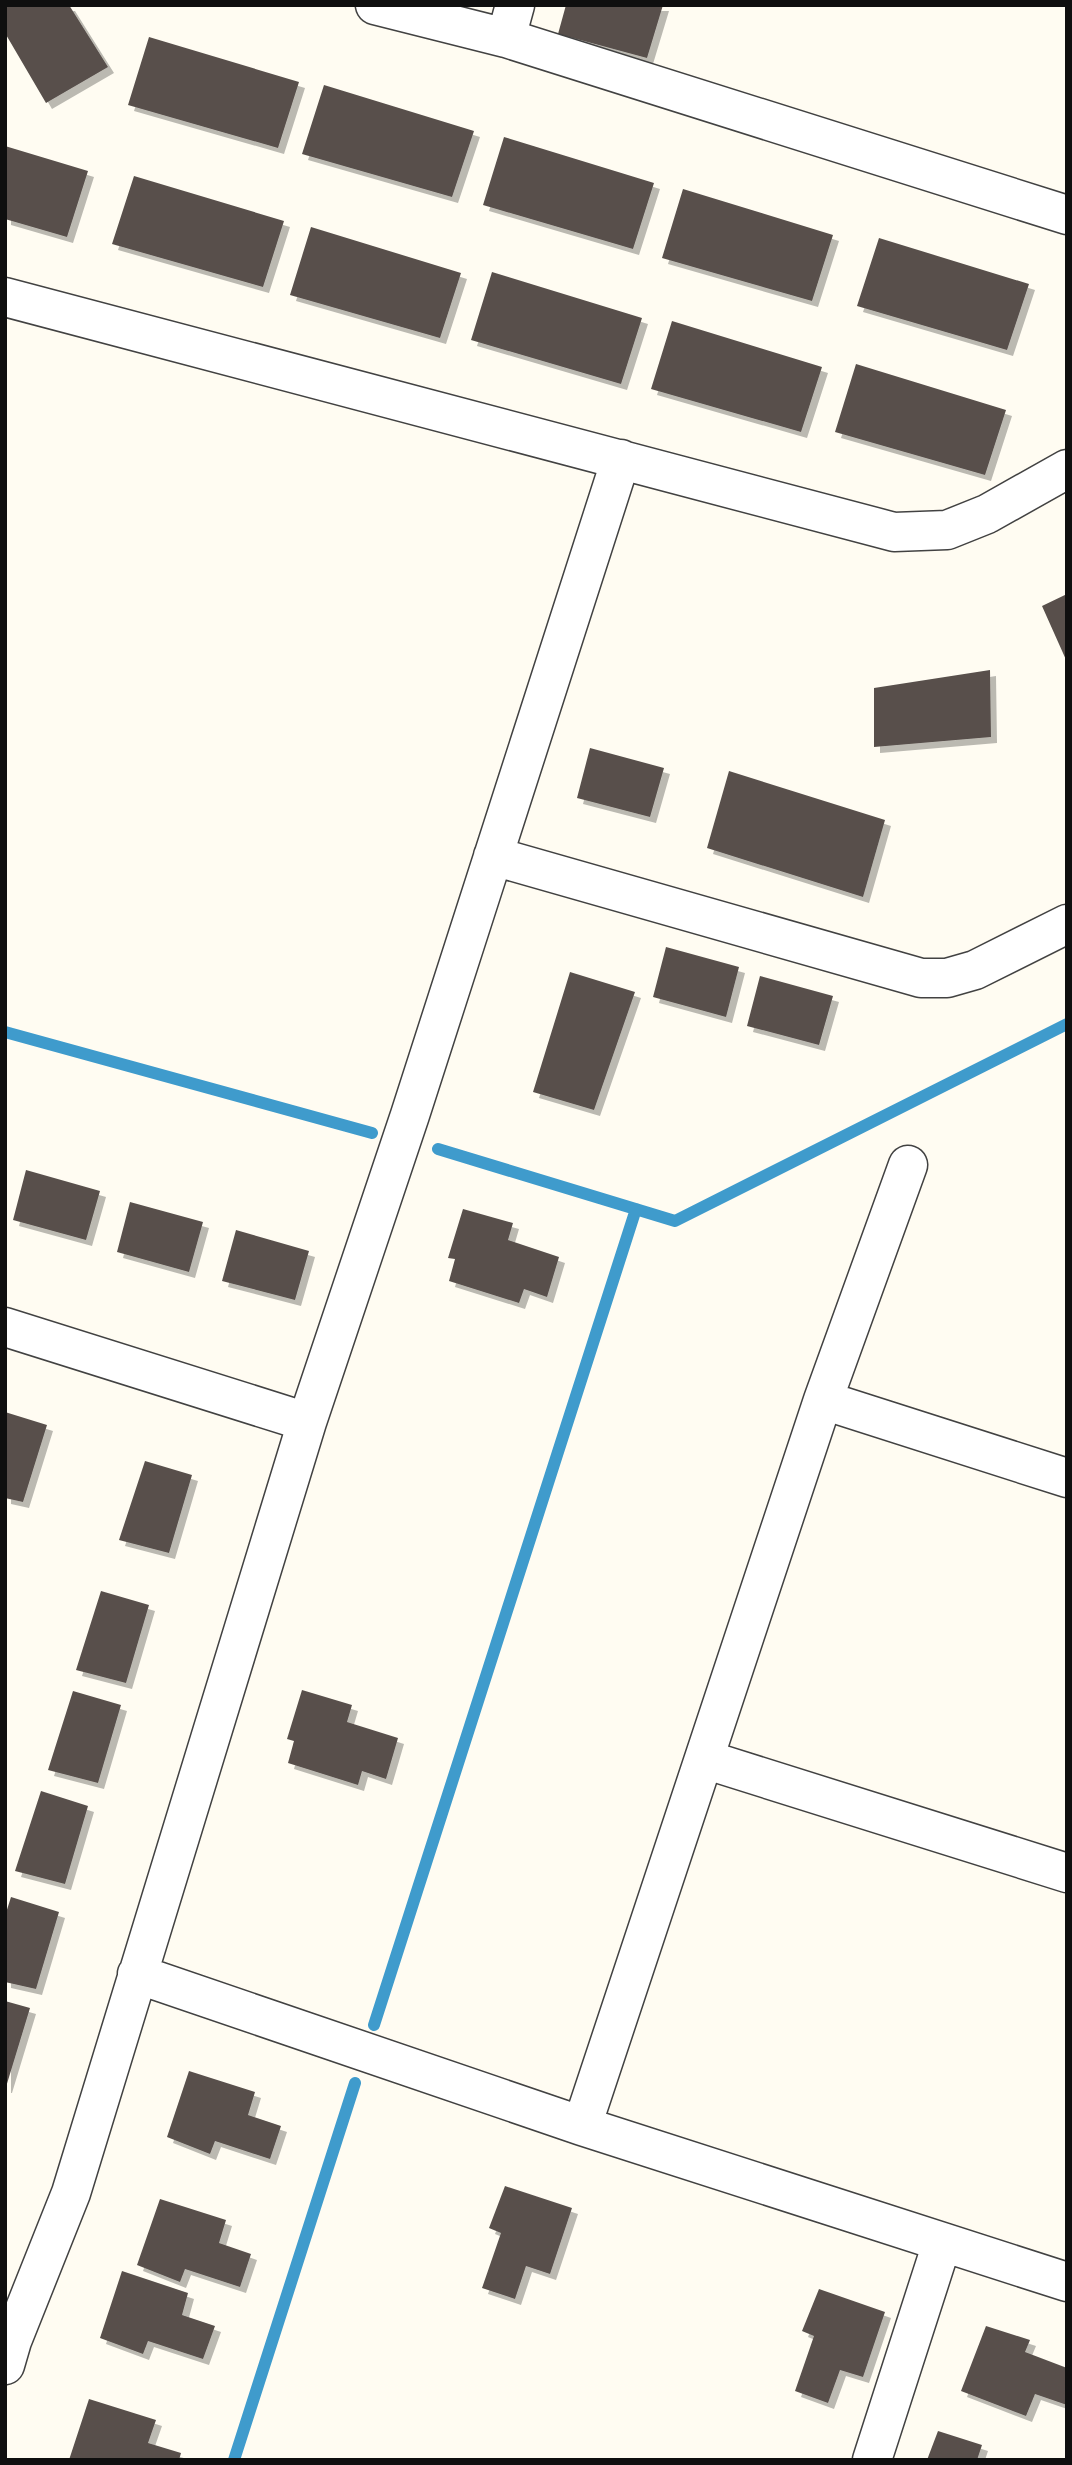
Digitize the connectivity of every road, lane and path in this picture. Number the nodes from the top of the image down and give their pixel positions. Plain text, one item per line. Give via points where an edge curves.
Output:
1 (375, 5) edge
2 (511, 22) edge
3 (1067, 215) edge
4 (5, 297) edge
5 (621, 459) junction
6 (1067, 469) edge
7 (493, 856) junction
8 (1067, 924) edge
9 (908, 1166) dead end
10 (5, 1327) edge
11 (823, 1400) junction
12 (307, 1422) junction
13 (1067, 1478) edge
14 (704, 1759) junction
15 (1067, 1873) edge
16 (137, 1974) junction
17 (582, 2126) junction
18 (942, 2243) junction
19 (1067, 2282) edge
20 (8, 2348) edge
21 (872, 2460) edge

1 - 2 street
2 - 3 street
4 - 5 street
5 - 6 street via 894,532 947,530 987,514
5 - 7 street
7 - 8 street via 921,978 947,978 975,970
7 - 12 street
9 - 11 street
10 - 12 street
11 - 13 street
11 - 14 street
12 - 16 street
14 - 15 street
14 - 17 street
16 - 17 street
16 - 20 street via 71,2193
17 - 18 street
18 - 19 street
18 - 21 street

